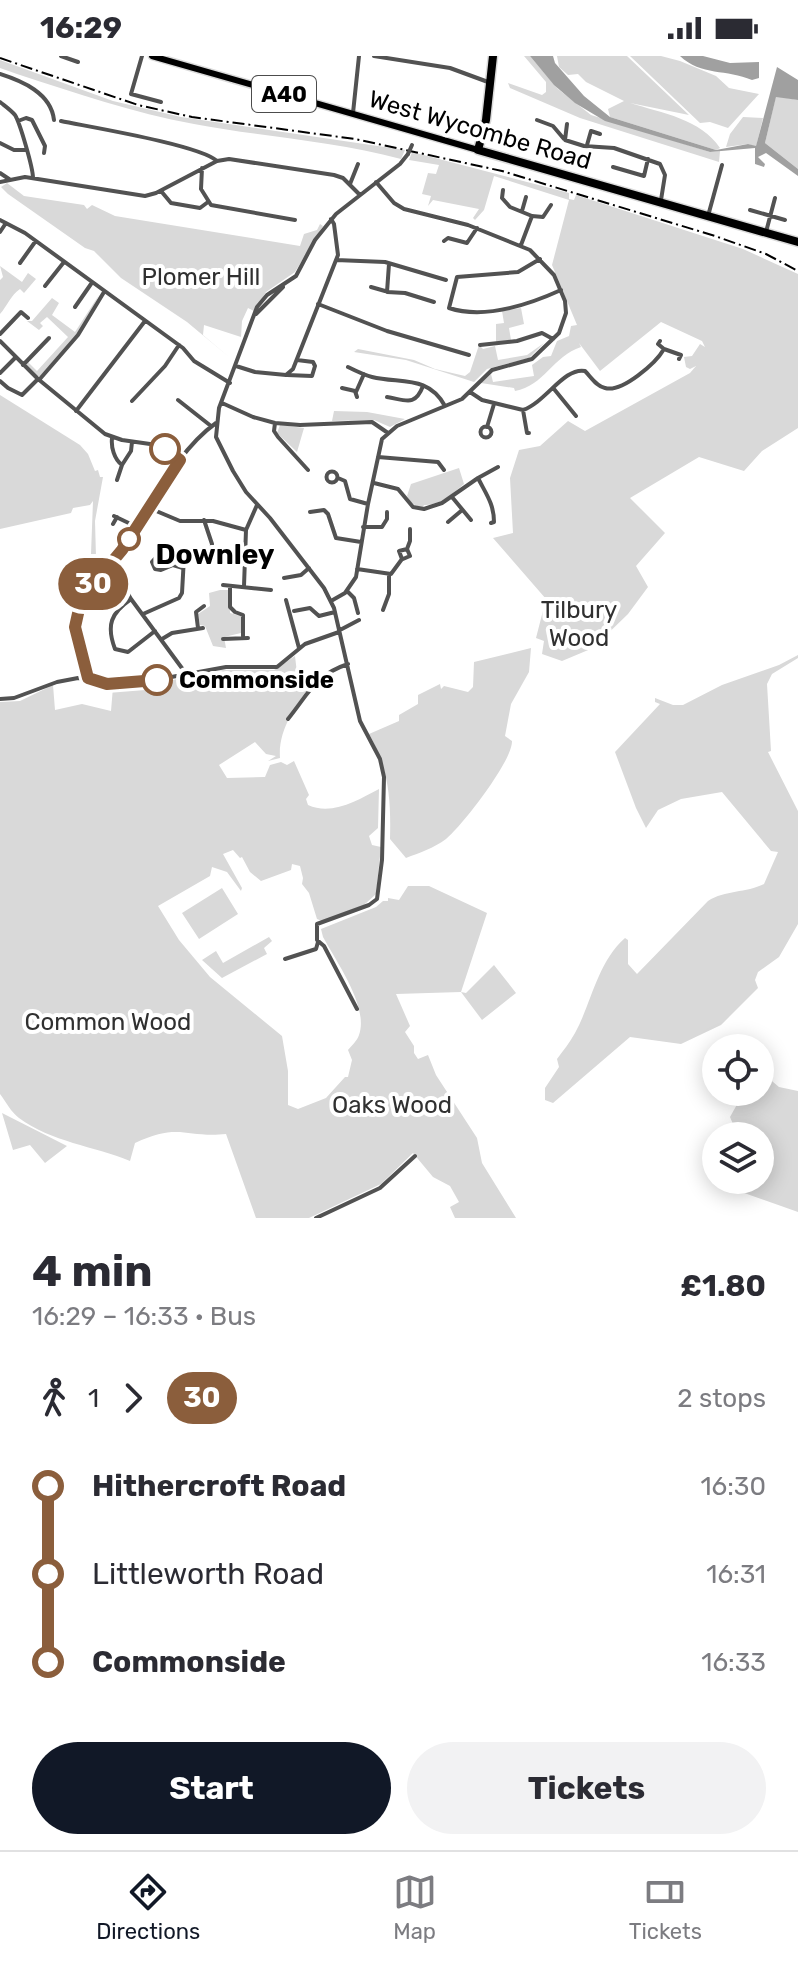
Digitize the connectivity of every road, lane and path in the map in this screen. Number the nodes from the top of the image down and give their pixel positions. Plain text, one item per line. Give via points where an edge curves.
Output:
1 (61, 56) edge
2 (142, 56) edge
3 (152, 56) edge
4 (357, 56) edge
5 (374, 56) edge
6 (493, 56) edge
7 (78, 62) dead end
8 (0, 74) edge
9 (490, 83) junction
10 (0, 102) edge
11 (161, 102) dead end
12 (353, 115) junction
13 (54, 120) dead end
14 (537, 120) dead end
15 (18, 121) junction
16 (61, 121) dead end
17 (567, 124) dead end
18 (417, 133) junction
19 (600, 134) dead end
20 (564, 139) junction
21 (0, 143) edge
22 (587, 145) junction
23 (25, 150) junction
24 (478, 150) junction
25 (44, 153) dead end
26 (648, 159) junction
27 (217, 161) junction
28 (358, 164) dead end
29 (722, 165) dead end
30 (613, 167) dead end
31 (202, 168) junction
32 (0, 173) edge
33 (33, 178) junction
34 (9, 179) junction
35 (0, 182) edge
36 (376, 182) junction
37 (350, 184) junction
38 (503, 190) dead end
39 (161, 191) junction
40 (360, 195) junction
41 (526, 197) dead end
42 (775, 198) dead end
43 (208, 202) junction
44 (552, 203) dead end
45 (661, 203) junction
46 (750, 210) dead end
47 (522, 211) junction
48 (532, 216) junction
49 (708, 216) junction
50 (771, 216) junction
51 (331, 219) junction
52 (0, 220) edge
53 (295, 220) dead end
54 (785, 220) dead end
55 (6, 223) junction
56 (477, 228) junction
57 (0, 232) edge
58 (766, 232) junction
59 (444, 241) dead end
60 (35, 242) junction
61 (798, 242) edge
62 (521, 245) junction
63 (540, 259) junction
64 (336, 260) junction
65 (64, 262) junction
66 (20, 263) dead end
67 (389, 263) junction
68 (446, 280) dead end
69 (91, 284) junction
70 (45, 286) dead end
71 (371, 287) dead end
72 (561, 290) junction
73 (104, 292) junction
74 (387, 292) junction
75 (430, 302) dead end
76 (318, 304) junction
77 (75, 307) dead end
78 (28, 318) dead end
79 (145, 321) junction
80 (0, 334) edge
81 (49, 338) dead end
82 (553, 339) junction
83 (0, 341) edge
84 (660, 341) dead end
85 (179, 345) junction
86 (483, 346) dead end
87 (664, 349) junction
88 (469, 355) dead end
89 (16, 357) junction
90 (679, 359) dead end
91 (297, 360) junction
92 (23, 365) junction
93 (236, 366) junction
94 (348, 367) dead end
95 (0, 373) edge
96 (364, 374) junction
97 (286, 375) junction
98 (38, 379) junction
99 (0, 381) edge
100 (230, 383) junction
101 (423, 386) junction
102 (342, 388) dead end
103 (554, 389) junction
104 (470, 392) junction
105 (387, 397) dead end
106 (178, 400) dead end
107 (132, 401) dead end
108 (221, 402) junction
109 (494, 404) junction
110 (446, 406) junction
111 (570, 408) junction
112 (523, 410) junction
113 (76, 411) junction
114 (564, 412) dead end
115 (576, 416) dead end
116 (275, 423) junction
117 (214, 426) junction
118 (487, 427) dead end
119 (388, 433) junction
120 (529, 433) dead end
121 (204, 434) junction
122 (216, 437) junction
123 (112, 438) junction
124 (132, 442) junction
125 (378, 457) junction
126 (180, 460) junction
127 (122, 465) junction
128 (499, 466) dead end
129 (308, 470) dead end
130 (444, 470) dead end
131 (353, 477) dead end
132 (338, 478) dead end
133 (478, 478) junction
134 (117, 480) dead end
135 (345, 481) junction
136 (373, 483) junction
137 (451, 497) junction
138 (368, 504) junction
139 (257, 505) junction
140 (149, 508) junction
141 (462, 510) junction
142 (310, 512) dead end
143 (387, 512) dead end
144 (204, 520) junction
145 (471, 520) dead end
146 (214, 521) junction
147 (448, 522) dead end
148 (493, 522) dead end
149 (113, 524) dead end
150 (137, 527) junction
151 (363, 527) junction
152 (410, 529) dead end
153 (246, 530) junction
154 (209, 531) junction
155 (361, 542) junction
156 (184, 557) junction
157 (194, 557) dead end
158 (210, 559) dead end
159 (95, 560) dead end
160 (111, 565) junction
161 (183, 568) junction
162 (309, 568) junction
163 (357, 569) junction
164 (107, 570) junction
165 (389, 575) junction
166 (287, 579) dead end
167 (223, 585) dead end
168 (230, 586) junction
169 (244, 586) junction
170 (271, 590) dead end
171 (347, 591) junction
172 (131, 599) junction
173 (286, 600) dead end
174 (331, 601) junction
175 (204, 606) dead end
176 (383, 610) dead end
177 (294, 611) dead end
178 (335, 612) junction
179 (358, 613) dead end
180 (143, 614) junction
181 (243, 615) junction
182 (250, 615) dead end
183 (359, 620) dead end
184 (155, 631) junction
185 (339, 631) junction
186 (162, 639) junction
187 (223, 639) dead end
188 (299, 648) junction
189 (348, 664) junction
190 (187, 675) junction
191 (88, 678) junction
192 (0, 699) edge
193 (288, 719) dead end
194 (317, 940) junction
195 (285, 959) dead end
196 (357, 1009) dead end
197 (415, 1156) dead end
198 (316, 1218) edge

1 - 7 street
2 - 11 street via 131,94
3 - 12 main road, West Wycombe Road / A40
4 - 12 street
5 - 9 street via 450,68
6 - 9 highway
8 - 13 street via 34,88 50,106
9 - 24 highway
10 - 15 street
12 - 18 main road, West Wycombe Road / A40
14 - 20 street via 553,126
15 - 23 street
15 - 25 street via 32,120
16 - 27 street
17 - 20 street
18 - 24 main road, West Wycombe Road / A40
18 - 36 street, bridge via 400,164
19 - 22 street via 591,131
20 - 22 street
21 - 23 street
22 - 26 street
23 - 33 street
24 - 45 highway, West Wycombe Road / A40
26 - 30 street via 644,176
26 - 45 street via 660,164 665,175
27 - 31 street
27 - 37 street via 321,173
28 - 37 street
29 - 49 street
31 - 39 street
31 - 43 street via 201,189
32 - 34 street
33 - 34 street
33 - 39 street via 145,196
34 - 35 street
36 - 40 street
36 - 56 street via 404,209
37 - 40 street
38 - 47 street via 501,202
39 - 43 street via 171,203 200,208
40 - 51 street
41 - 47 street
42 - 50 street
43 - 53 street
44 - 48 street via 543,217
45 - 49 highway, West Wycombe Road / A40
46 - 50 street
47 - 48 street
48 - 62 street
49 - 58 highway, West Wycombe Road / A40
50 - 54 street
50 - 58 street
51 - 64 street via 339,247
51 - 93 street via 300,271 267,295 254,315
52 - 55 street
55 - 57 street
55 - 60 street
56 - 59 street via 467,243
56 - 62 street
58 - 61 highway, West Wycombe Road / A40
60 - 65 street
60 - 66 street
62 - 63 street
63 - 72 street
63 - 72 street via 498,276 457,277 449,308 499,310
64 - 67 street
64 - 76 street
65 - 69 street
65 - 70 street
67 - 68 street
67 - 74 street
69 - 73 street
69 - 77 street
71 - 74 street
72 - 82 street via 566,317
73 - 79 street
73 - 98 street via 78,335
74 - 75 street
76 - 88 street
76 - 91 street
78 - 80 street via 21,312
79 - 85 street
79 - 113 street
81 - 92 street
82 - 86 street via 542,333
82 - 104 street via 529,360 488,372
83 - 89 street
84 - 87 street
85 - 100 street
85 - 107 street
87 - 90 street via 681,355
87 - 103 street via 655,362 614,389 603,391 579,369
89 - 92 street
89 - 95 street
91 - 97 street
91 - 97 street via 313,362 312,376
92 - 98 street
93 - 97 street
93 - 100 street
94 - 96 street
96 - 101 street
96 - 102 street via 356,394
98 - 99 street via 22,395
98 - 113 street
100 - 108 street
101 - 105 street via 417,399
101 - 110 street
103 - 111 street
103 - 112 street
104 - 109 street
104 - 110 street
106 - 117 street
108 - 116 street
108 - 117 street
109 - 112 street
109 - 118 street
110 - 119 street
111 - 114 street
111 - 115 street
112 - 120 street
113 - 123 street
116 - 119 street via 372,422
116 - 129 street via 278,437
117 - 121 street
117 - 122 street
119 - 125 street
121 - 122 street
121 - 126 street
122 - 139 street
123 - 124 street
123 - 127 street
124 - 126 street via 157,445
124 - 127 street
125 - 130 street via 438,462
125 - 136 street
126 - 140 street
127 - 134 street
128 - 133 street
131 - 135 street
132 - 135 street
133 - 137 street
133 - 148 street via 492,497
135 - 138 street via 350,499
136 - 137 street via 398,489 418,508
136 - 138 street
137 - 141 street
138 - 151 street
139 - 153 street
139 - 162 street
140 - 144 street via 180,521
140 - 150 street
141 - 145 street
141 - 147 street
142 - 155 street via 324,510 336,538
143 - 151 street via 382,527
144 - 146 street
144 - 154 street
146 - 153 street
146 - 154 street
149 - 150 street via 116,516
150 - 160 street
151 - 155 street
152 - 165 street via 407,549 399,552 402,559
153 - 169 street
154 - 158 street
155 - 163 street
156 - 157 street
156 - 161 street
156 - 161 street via 163,553 152,562 158,570
159 - 164 street
160 - 164 street
160 - 172 street
161 - 180 street via 181,596
162 - 166 street
162 - 174 street
163 - 165 street
163 - 171 street
164 - 191 street via 76,618
165 - 176 street
167 - 168 street
168 - 169 street
168 - 181 street via 230,607
169 - 170 street
171 - 174 street
171 - 179 street
172 - 180 street
172 - 184 street via 112,615 115,649 128,652
173 - 188 street
174 - 178 street
175 - 186 street via 196,612 201,628
177 - 178 street via 310,608 319,616
178 - 185 street
180 - 184 street
181 - 182 street
181 - 187 street via 245,637
183 - 185 street
184 - 186 street
185 - 188 street
185 - 189 street
186 - 190 street
188 - 190 street via 277,667 226,667
189 - 193 street via 321,677
189 - 194 street via 360,721 383,774 381,866 376,901 317,924
190 - 191 street via 133,684
191 - 192 street
194 - 195 street via 316,949
194 - 196 street
197 - 198 street via 380,1188

